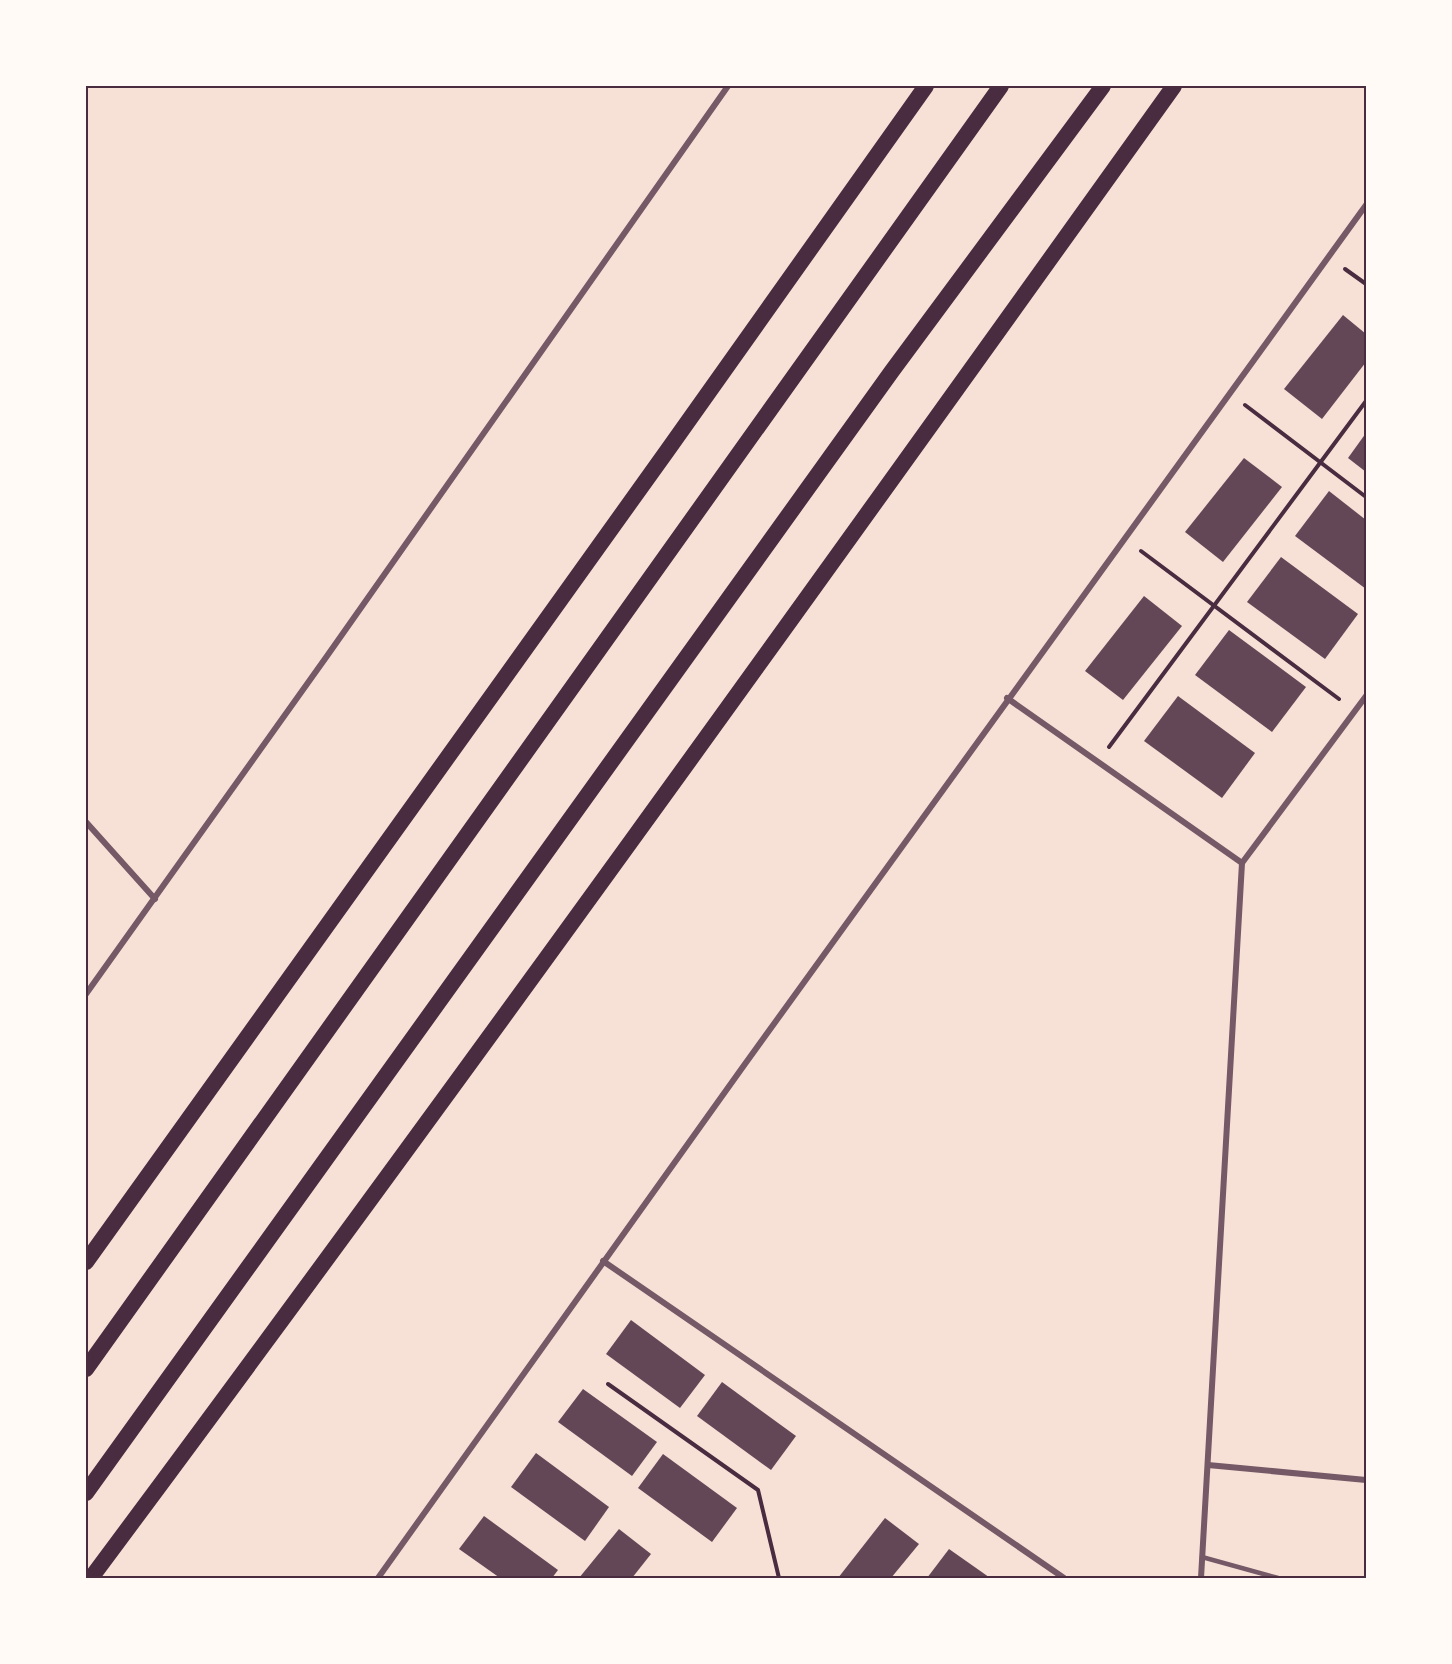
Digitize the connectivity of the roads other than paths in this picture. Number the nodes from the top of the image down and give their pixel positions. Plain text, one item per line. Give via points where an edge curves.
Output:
1 (728, 86) edge
2 (926, 86) edge
3 (1001, 86) edge
4 (1103, 86) edge
5 (1174, 86) edge
6 (1366, 205) edge
7 (1366, 696) edge
8 (1007, 698) junction
9 (86, 822) edge
10 (1242, 863) junction
11 (155, 899) junction
12 (86, 994) edge
13 (603, 1261) junction
14 (86, 1262) edge
15 (86, 1369) edge
16 (1208, 1465) junction
17 (1366, 1480) edge
18 (86, 1493) edge
19 (1202, 1557) junction
20 (91, 1578) edge
21 (378, 1578) edge
22 (1064, 1578) edge
23 (1201, 1578) edge
24 (1278, 1578) edge

1 - 11 street
2 - 14 highway
3 - 15 highway
4 - 18 highway via 1017,199
5 - 20 highway via 691,761
6 - 8 street
7 - 10 street
8 - 10 street
8 - 13 street
9 - 11 street
10 - 16 street
11 - 12 street
13 - 21 street
13 - 22 street
16 - 17 street
16 - 19 street
19 - 23 street
19 - 24 lane

